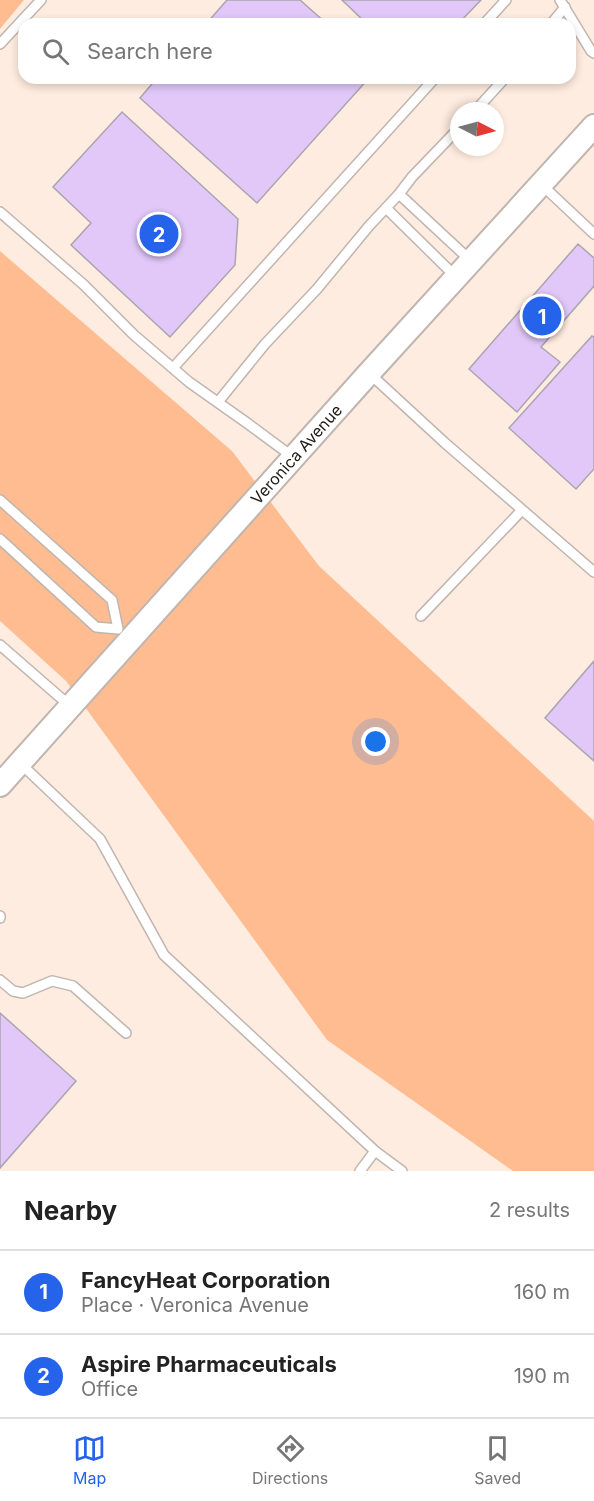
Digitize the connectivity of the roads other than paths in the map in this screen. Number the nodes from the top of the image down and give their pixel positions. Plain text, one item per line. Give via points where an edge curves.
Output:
1 (41, 0) edge
2 (506, 0) edge
3 (562, 3) edge
4 (24, 18) edge
5 (490, 18) edge
6 (554, 18) edge
7 (571, 18) edge
8 (18, 25) edge
9 (576, 26) edge
10 (0, 44) edge
11 (594, 53) edge
12 (430, 84) edge
13 (500, 84) edge
14 (483, 102) edge
15 (594, 126) edge
16 (450, 137) edge
17 (541, 184) junction
18 (399, 194) junction
19 (386, 208) junction
20 (0, 212) edge
21 (594, 234) edge
22 (464, 269) junction
23 (172, 368) junction
24 (369, 373) junction
25 (218, 402) junction
26 (293, 457) junction
27 (0, 500) edge
28 (522, 510) junction
29 (0, 539) edge
30 (594, 572) edge
31 (421, 616) dead end
32 (124, 635) junction
33 (0, 645) edge
34 (70, 706) junction
35 (20, 763) junction
36 (0, 785) edge
37 (0, 980) edge
38 (126, 1033) dead end
39 (375, 1151) junction
40 (360, 1171) edge
41 (402, 1171) edge

1 - 4 lane
2 - 5 lane
3 - 6 lane
3 - 7 lane
8 - 10 lane
9 - 11 lane
12 - 23 lane
13 - 14 lane
15 - 17 street, Veronica Avenue
16 - 18 lane
17 - 21 lane
17 - 22 street, Veronica Avenue
18 - 19 lane
18 - 22 lane
19 - 22 lane
19 - 25 lane
20 - 23 lane
22 - 24 street, Veronica Avenue
23 - 25 lane
24 - 26 street, Veronica Avenue
24 - 28 lane
25 - 26 lane
26 - 32 street, Veronica Avenue
27 - 32 lane via 112,600
28 - 30 lane
28 - 31 lane
29 - 32 lane via 96,627
32 - 34 street, Veronica Avenue
33 - 34 lane
34 - 35 street, Veronica Avenue
35 - 36 street, Veronica Avenue
35 - 39 lane via 100,839 164,955
37 - 38 lane via 13,991 23,993 51,981 73,986
39 - 40 lane
39 - 41 lane

